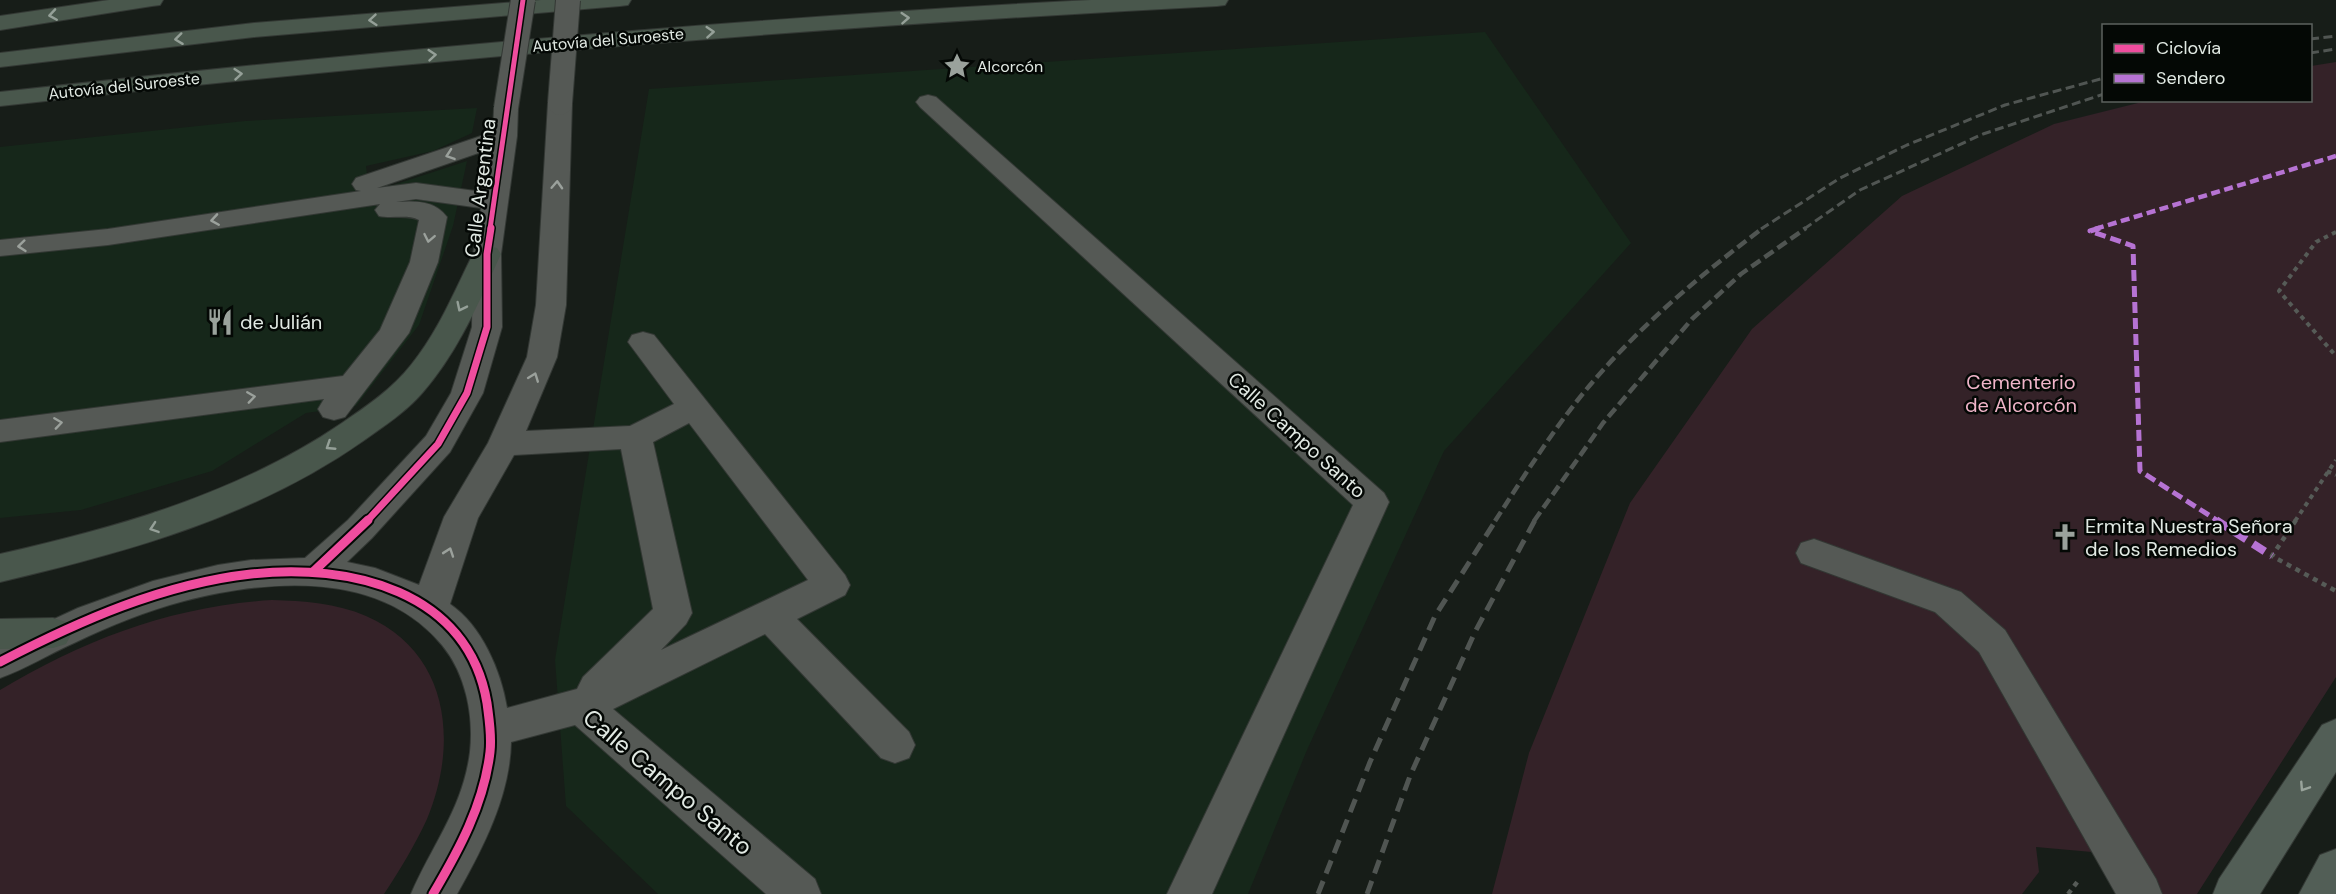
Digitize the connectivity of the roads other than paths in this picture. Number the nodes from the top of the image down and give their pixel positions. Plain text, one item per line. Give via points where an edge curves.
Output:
1 (152, 0) edge
2 (523, 0) edge
3 (568, 0) edge
4 (620, 0) edge
5 (1217, 0) edge
6 (0, 23) edge
7 (0, 60) edge
8 (0, 99) edge
9 (928, 102) dead end
10 (505, 136) junction
11 (495, 202) junction
12 (273, 211) junction
13 (0, 248) edge
14 (487, 254) junction
15 (643, 342) dead end
16 (692, 408) junction
17 (0, 431) edge
18 (635, 437) junction
19 (504, 444) junction
20 (1814, 553) dead end
21 (0, 568) edge
22 (313, 572) junction
23 (430, 607) junction
24 (770, 615) junction
25 (53, 633) junction
26 (0, 634) edge
27 (0, 662) edge
28 (581, 706) junction
29 (491, 730) junction
30 (2336, 737) edge
31 (894, 745) dead end
32 (2336, 870) edge
33 (433, 894) edge
34 (799, 894) edge
35 (1189, 894) edge
36 (2140, 894) edge
37 (2235, 894) edge
38 (2321, 894) edge

1 -> 6 highway
2 - 10 street, Calle Argentina, bridge
19 -> 3 street, bridge via 542,357 551,306
4 -> 7 highway, Autovía del Suroeste via 254,30
8 -> 5 highway, Autovía del Suroeste via 619,38
9 - 35 street, Calle Campo Santo via 1372,502
10 - 11 street, Calle Argentina
10 -> 12 street
11 - 12 street via 416,191
11 - 14 street, Calle Argentina
12 -> 13 street via 108,237
12 - 17 street via 420,209 433,217 424,262 394,333 343,397
14 -> 21 highway via 447,336 410,386 366,423 302,465 148,530
14 - 22 street, Calle Argentina via 487,327 461,403 438,444 360,529
15 - 16 street
16 - 18 street
16 - 24 street via 832,585
18 - 19 street
18 - 28 street via 673,613
23 -> 19 street via 461,518
20 - 36 street via 1948,602 1992,642
22 - 23 street via 377,582
22 - 25 street via 254,573 189,584 122,604
23 - 29 street via 456,630 475,658 486,692
24 - 28 street
24 - 31 street
25 - 26 highway
25 - 27 street
28 - 29 street, Calle Campo Santo
28 - 34 street, Calle Campo Santo
29 - 33 street via 476,811
30 -> 37 main road
32 - 38 main road

